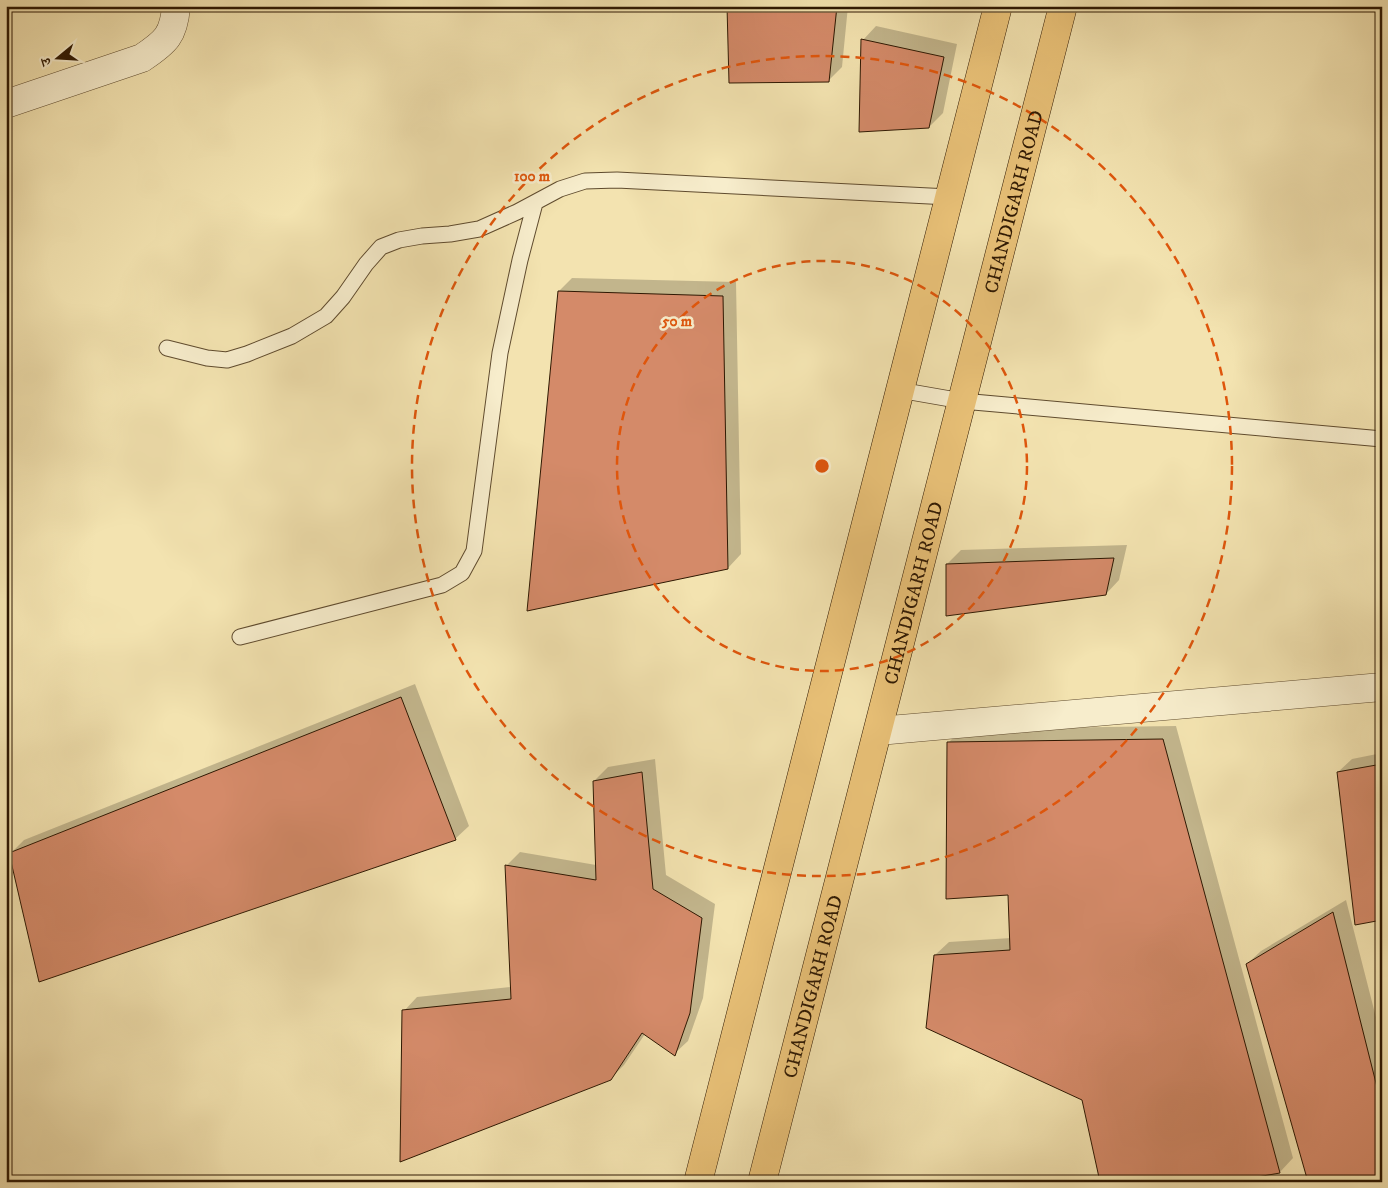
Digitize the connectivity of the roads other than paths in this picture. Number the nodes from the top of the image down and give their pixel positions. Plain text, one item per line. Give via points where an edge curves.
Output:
1 (176, 6) edge
2 (998, 6) edge
3 (1063, 6) edge
4 (7, 103) edge
5 (948, 197) junction
6 (535, 203) junction
7 (167, 348) dead end
8 (899, 390) junction
9 (962, 401) junction
10 (1382, 439) edge
11 (240, 637) dead end
12 (1382, 688) edge
13 (878, 731) junction
14 (698, 1182) edge
15 (762, 1182) edge

1 - 4 street via 170,34 159,47 142,58
2 - 5 main road
3 - 9 main road, CHANDIGARH ROAD
5 - 6 lane via 617,180 585,181
5 - 8 main road
6 - 7 lane via 479,229 399,240 381,247 326,316 292,336 227,360
6 - 11 lane via 500,353 474,551 462,573 442,585
8 - 9 lane
8 - 14 main road
9 - 10 lane
9 - 13 main road, CHANDIGARH ROAD
12 - 13 street
13 - 15 main road, CHANDIGARH ROAD

